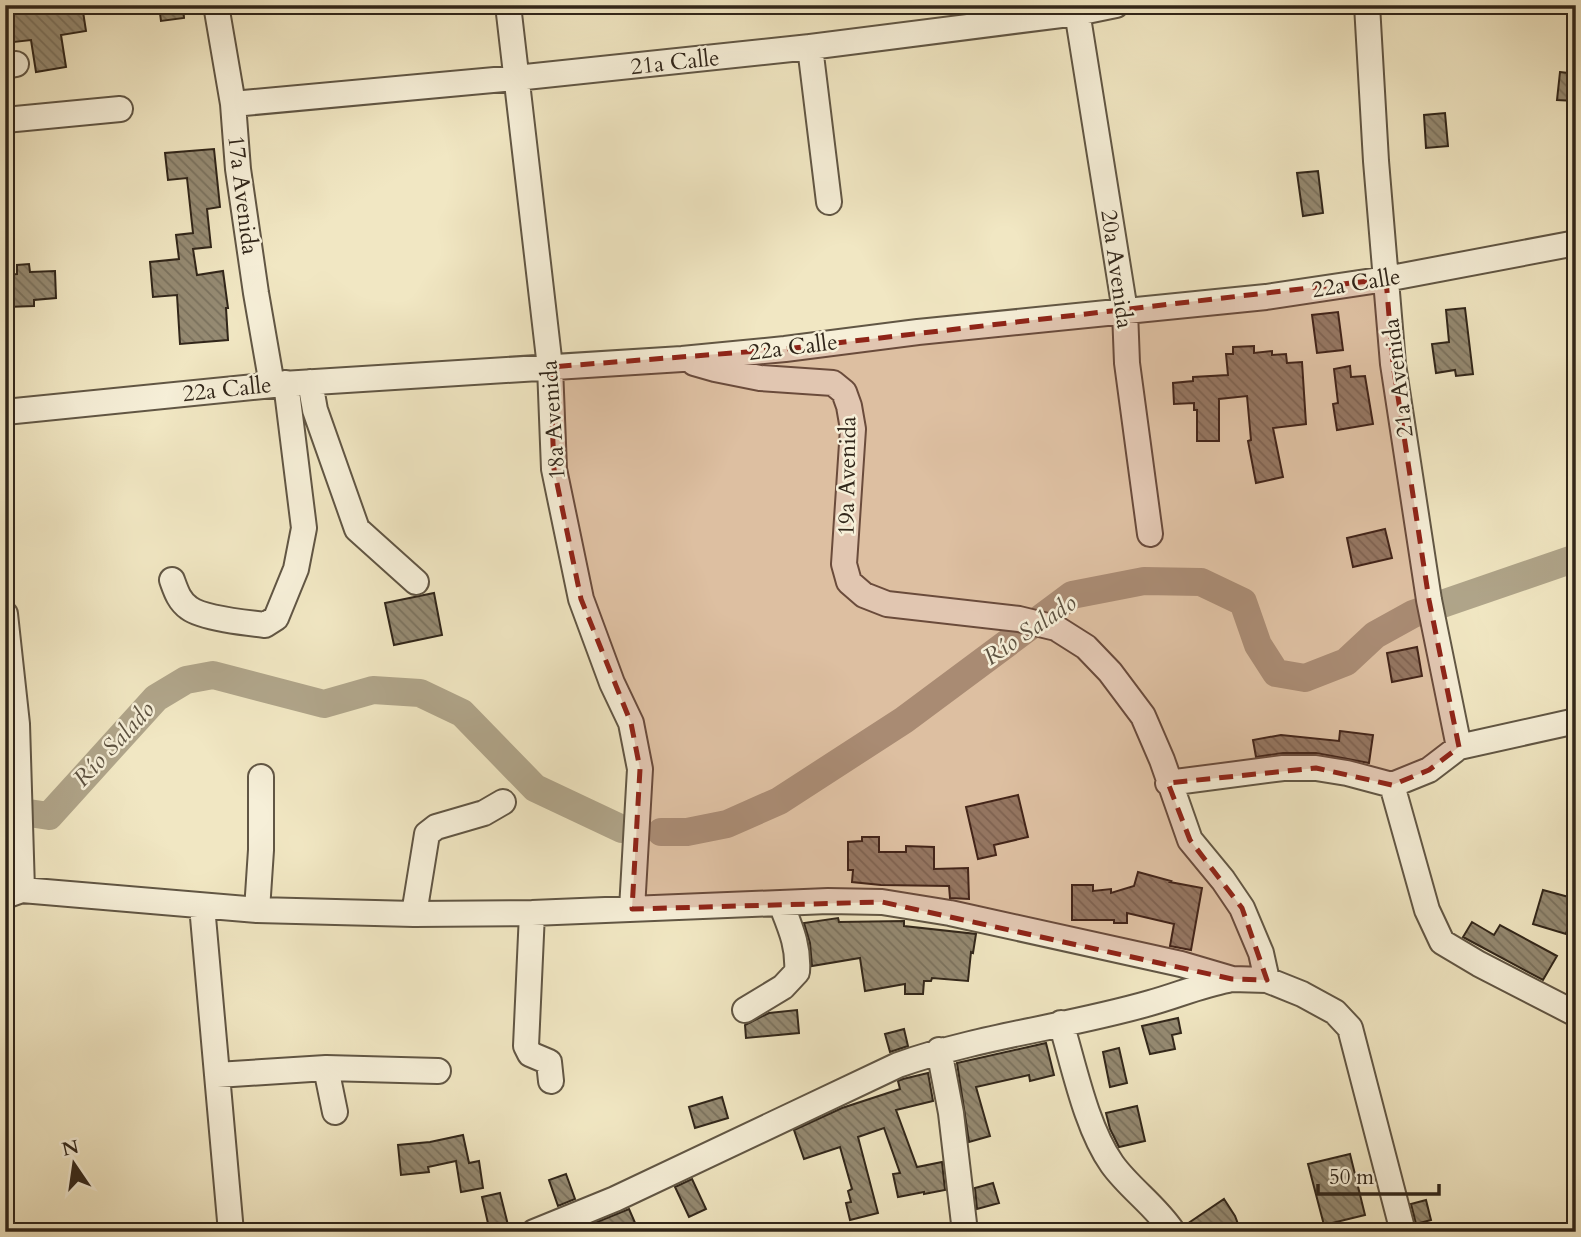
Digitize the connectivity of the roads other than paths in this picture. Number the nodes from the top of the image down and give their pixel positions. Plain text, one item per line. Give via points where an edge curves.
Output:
1 (216, 5) edge
2 (508, 5) edge
3 (1116, 5) edge
4 (1367, 5) edge
5 (1077, 9) edge
6 (810, 47) junction
7 (516, 78) junction
8 (233, 104) junction
9 (120, 109) dead end
10 (5, 120) edge
11 (829, 202) dead end
12 (1576, 243) edge
13 (1387, 279) junction
14 (1125, 311) junction
15 (682, 359) junction
16 (551, 368) junction
17 (289, 383) junction
18 (5, 412) edge
19 (1150, 534) dead end
20 (172, 580) dead end
21 (416, 582) dead end
22 (5, 614) edge
23 (1576, 721) edge
24 (11, 724) edge
25 (1459, 747) junction
26 (261, 777) dead end
27 (1168, 783) junction
28 (1392, 785) junction
29 (503, 802) dead end
30 (13, 893) edge
31 (781, 904) junction
32 (202, 906) junction
33 (632, 909) junction
34 (257, 910) junction
35 (532, 913) junction
36 (414, 914) junction
37 (1192, 977) junction
38 (1267, 981) junction
39 (745, 1010) dead end
40 (1576, 1013) edge
41 (1061, 1023) junction
42 (939, 1050) junction
43 (326, 1069) junction
44 (438, 1071) dead end
45 (217, 1075) junction
46 (551, 1081) dead end
47 (335, 1112) dead end
48 (231, 1232) edge
49 (534, 1232) edge
50 (965, 1232) edge
51 (1173, 1232) edge
52 (1403, 1232) edge

1 - 8 street, 17a Avenida
2 - 7 street, 18a Avenida
3 - 5 street, 21a Calle
4 - 13 street, 21a Avenida
5 - 6 street, 21a Calle
5 - 14 street, 20a Avenida
6 - 7 street, 21a Calle
6 - 11 street
7 - 8 street, 21a Calle
7 - 16 street, 18a Avenida
8 - 17 street, 17a Avenida via 256,293
9 - 10 street
12 - 13 street, 22a Calle
13 - 14 street, 22a Calle
13 - 25 street, 21a Avenida via 1393,364 1430,606
14 - 15 street, 22a Calle
14 - 19 street, 20a Avenida
15 - 16 street, 22a Calle
15 - 27 street, 19a Avenida via 742,375 833,383 844,392 853,429 844,564 849,582 864,595 887,604 964,611 1056,628 1086,647 1143,716
16 - 17 street, 22a Calle
16 - 33 street, 18a Avenida via 554,469 581,599 631,723 640,769
17 - 18 street, 22a Calle
17 - 20 street, 17a Avenida via 304,528 296,569 276,618 265,625 190,610 179,599
17 - 21 street via 315,410 358,529
22 - 24 street
23 - 25 street
24 - 30 street
25 - 28 street via 1429,770
26 - 34 street
27 - 28 street via 1316,768
27 - 38 street via 1190,841 1242,908
28 - 40 street via 1427,911 1442,942
29 - 36 street via 427,834
30 - 32 street
31 - 33 street
31 - 37 street via 882,902 950,913
31 - 39 street via 798,954 797,972 783,987
32 - 34 street
32 - 45 street
33 - 35 street
34 - 36 street
35 - 36 street
35 - 46 street via 526,1046 530,1054 549,1062
37 - 38 street
37 - 41 street via 1150,1003
38 - 52 street via 1335,1012 1350,1028
41 - 42 street
41 - 51 street via 1098,1142 1114,1167
42 - 49 street
42 - 50 street
43 - 44 street
43 - 45 street
43 - 47 street
45 - 48 street

